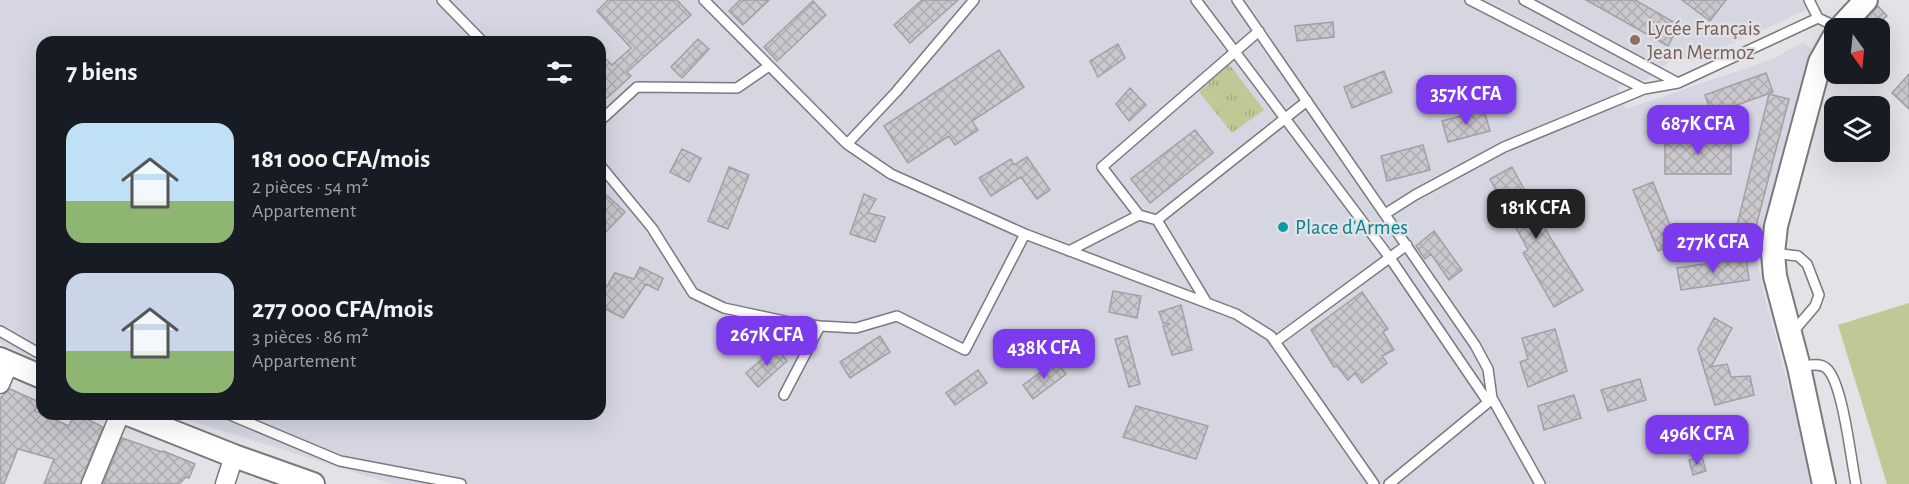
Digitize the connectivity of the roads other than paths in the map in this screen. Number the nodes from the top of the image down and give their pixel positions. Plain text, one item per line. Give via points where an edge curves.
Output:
1 (442, 0) edge
2 (704, 0) edge
3 (974, 0) edge
4 (1196, 0) edge
5 (1237, 0) edge
6 (1470, 0) edge
7 (1524, 0) edge
8 (1809, 0) edge
9 (1866, 0) edge
10 (1487, 4) edge
11 (1818, 18) junction
12 (1849, 18) edge
13 (1824, 21) edge
14 (1259, 31) junction
15 (477, 36) edge
16 (1235, 52) junction
17 (1824, 55) edge
18 (769, 66) junction
19 (1678, 83) junction
20 (1644, 89) junction
21 (1307, 101) junction
22 (606, 115) edge
23 (1285, 119) junction
24 (847, 144) junction
25 (606, 172) edge
26 (1385, 214) junction
27 (1138, 215) junction
28 (1157, 220) junction
29 (1025, 234) junction
30 (1407, 246) junction
31 (1069, 251) junction
32 (1773, 254) junction
33 (1390, 258) junction
34 (1207, 303) junction
35 (820, 326) junction
36 (0, 331) edge
37 (1790, 335) junction
38 (1275, 342) junction
39 (36, 352) edge
40 (4, 361) edge
41 (1799, 367) junction
42 (36, 374) edge
43 (0, 384) edge
44 (784, 395) dead end
45 (1490, 400) junction
46 (118, 420) edge
47 (143, 420) edge
48 (242, 420) edge
49 (234, 456) junction
50 (91, 484) edge
51 (225, 484) edge
52 (313, 484) edge
53 (460, 484) edge
54 (1374, 484) edge
55 (1389, 484) edge
56 (1540, 484) edge
57 (1824, 484) edge
58 (1856, 484) edge

1 - 15 lane
2 - 18 lane
3 - 24 lane
4 - 16 lane
5 - 14 lane
6 - 10 lane
7 - 19 lane
8 - 11 lane
9 - 12 street
10 - 20 lane
11 - 13 lane
11 - 19 lane
14 - 16 lane
14 - 21 lane
16 - 23 lane
16 - 27 lane via 1102,167
17 - 32 street via 1776,226
18 - 22 lane via 737,88 637,87
18 - 24 lane
19 - 20 lane
20 - 26 lane via 1504,147
21 - 23 lane
21 - 26 lane
23 - 28 lane
23 - 33 lane
24 - 29 lane via 891,174
25 - 35 lane via 652,228 693,293 724,309
26 - 30 lane
27 - 28 lane
27 - 31 lane
28 - 34 lane
29 - 31 lane
29 - 35 lane via 965,350 897,316 856,328
30 - 33 lane
30 - 45 lane via 1488,369
31 - 34 lane
32 - 37 street
32 - 37 lane via 1798,256 1807,264 1819,295 1815,306
33 - 38 lane
33 - 45 lane
34 - 38 lane via 1236,314
35 - 44 lane
36 - 39 lane
37 - 41 street
38 - 54 lane
40 - 42 street
40 - 43 street
41 - 57 street
41 - 58 lane via 1815,364 1832,375 1849,435
45 - 55 lane
45 - 56 lane
46 - 50 street
47 - 49 street
48 - 53 lane via 340,461
49 - 51 street
49 - 52 street

